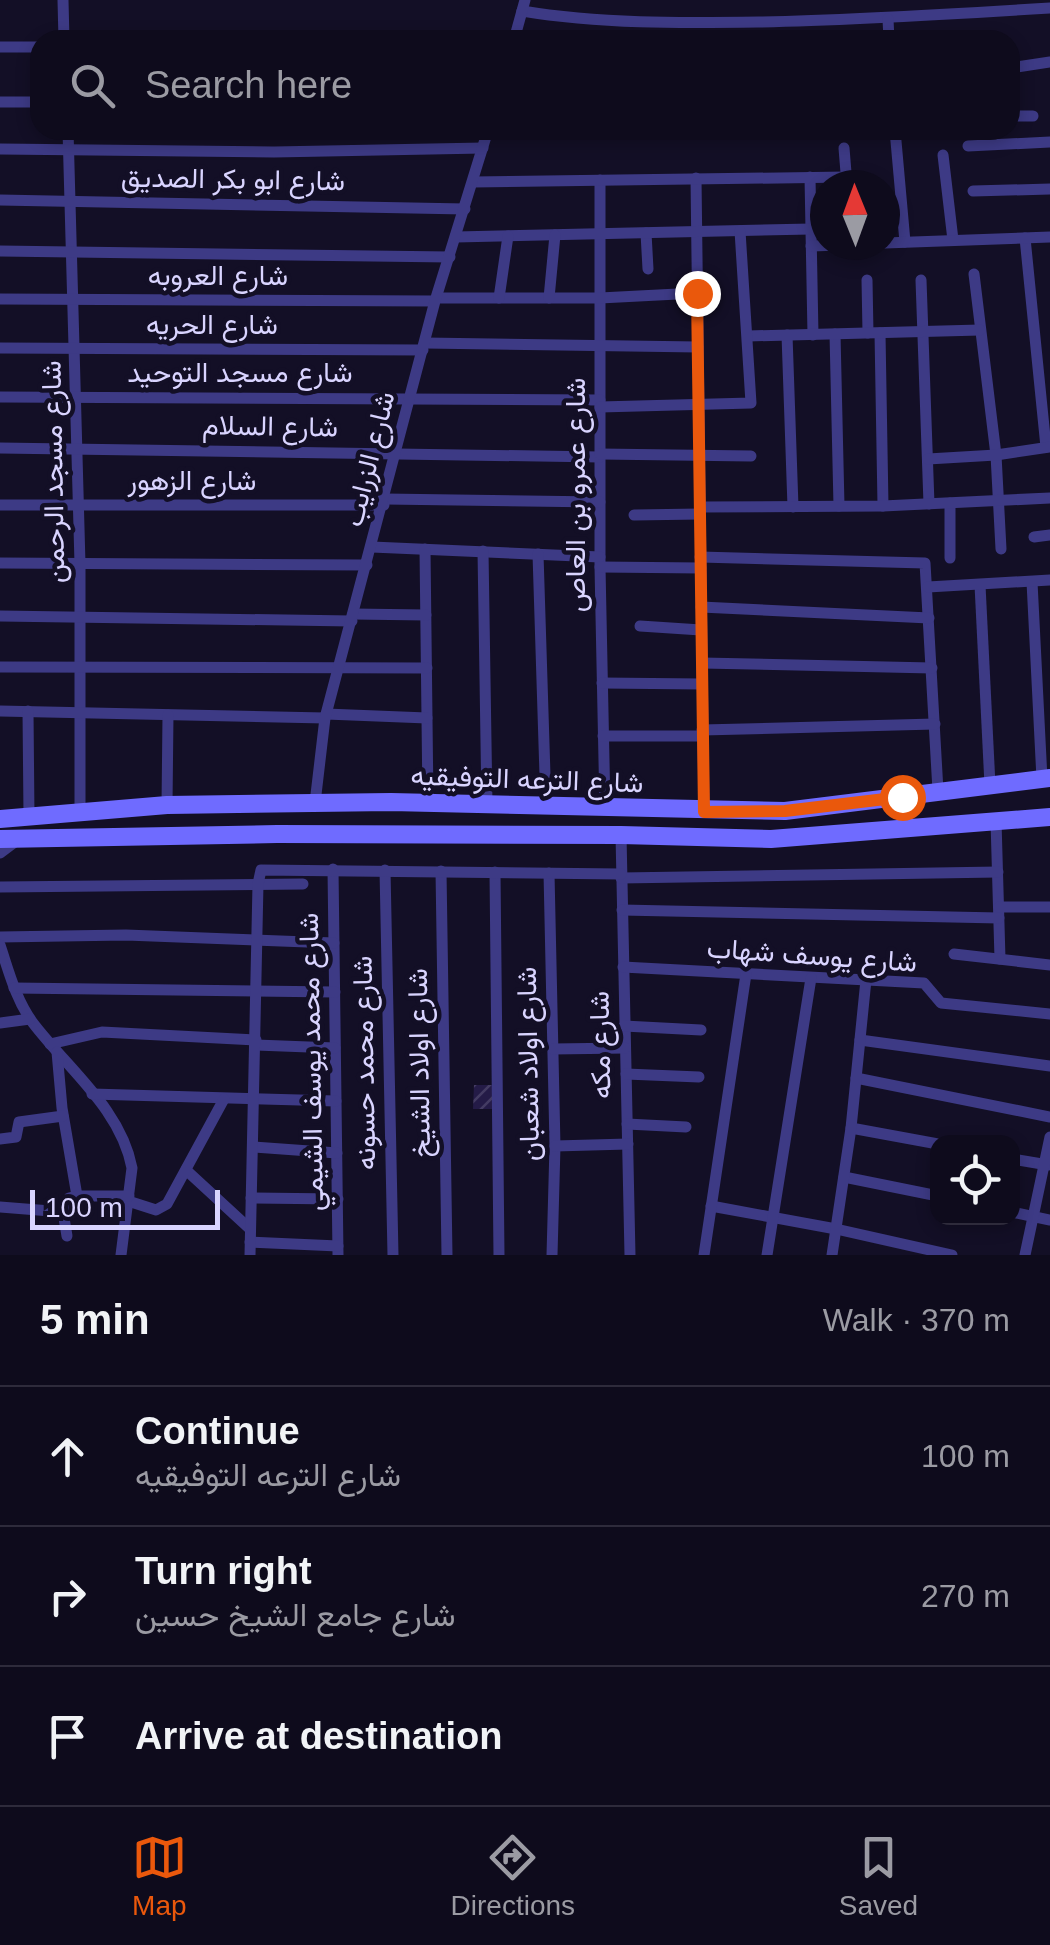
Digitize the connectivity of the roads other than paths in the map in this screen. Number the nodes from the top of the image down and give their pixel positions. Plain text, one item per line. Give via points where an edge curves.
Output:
1 (63, 0) edge
2 (951, 0) edge
3 (1047, 5) edge
4 (524, 6) edge
5 (999, 6) edge
6 (952, 14) junction
7 (888, 19) junction
8 (64, 30) edge
9 (517, 30) edge
10 (889, 30) edge
11 (0, 46) edge
12 (30, 47) edge
13 (1050, 62) edge
14 (1020, 66) edge
15 (0, 102) edge
16 (30, 102) edge
17 (1020, 116) edge
18 (1033, 116) dead end
19 (68, 140) edge
20 (485, 140) edge
21 (896, 140) edge
22 (1050, 142) edge
23 (968, 146) dead end
24 (483, 148) junction
25 (844, 148) dead end
26 (0, 150) edge
27 (68, 150) junction
28 (943, 154) dead end
29 (845, 170) edge
30 (810, 177) edge
31 (696, 178) junction
32 (600, 180) junction
33 (473, 182) junction
34 (1050, 189) edge
35 (973, 191) dead end
36 (0, 200) edge
37 (70, 201) junction
38 (465, 208) junction
39 (810, 229) edge
40 (740, 230) junction
41 (696, 232) junction
42 (646, 233) junction
43 (600, 234) junction
44 (555, 235) junction
45 (508, 236) junction
46 (1050, 237) edge
47 (456, 238) junction
48 (1024, 238) junction
49 (952, 240) junction
50 (900, 242) edge
51 (905, 242) junction
52 (0, 252) edge
53 (72, 252) junction
54 (450, 256) junction
55 (811, 260) edge
56 (648, 269) dead end
57 (974, 274) dead end
58 (866, 280) dead end
59 (921, 280) dead end
60 (697, 293) junction
61 (498, 298) junction
62 (549, 298) junction
63 (600, 298) junction
64 (436, 299) junction
65 (0, 300) edge
66 (74, 300) junction
67 (980, 330) junction
68 (921, 332) junction
69 (874, 333) junction
70 (835, 334) junction
71 (813, 335) junction
72 (748, 336) junction
73 (787, 336) junction
74 (600, 345) junction
75 (424, 347) junction
76 (698, 347) junction
77 (0, 348) edge
78 (75, 348) junction
79 (0, 397) edge
80 (76, 398) junction
81 (410, 398) junction
82 (600, 404) junction
83 (698, 406) junction
84 (1048, 447) edge
85 (0, 448) edge
86 (77, 449) junction
87 (397, 452) junction
88 (699, 455) junction
89 (600, 456) junction
90 (751, 456) dead end
91 (996, 456) junction
92 (928, 459) junction
93 (1050, 498) edge
94 (999, 500) junction
95 (384, 502) junction
96 (600, 502) junction
97 (950, 503) junction
98 (930, 504) junction
99 (0, 505) edge
100 (79, 505) junction
101 (793, 506) junction
102 (838, 506) junction
103 (883, 506) junction
104 (700, 511) junction
105 (634, 515) dead end
106 (1050, 534) edge
107 (1034, 536) dead end
108 (372, 547) junction
109 (426, 549) junction
110 (1002, 549) dead end
111 (483, 552) junction
112 (538, 554) junction
113 (950, 558) dead end
114 (600, 562) junction
115 (0, 563) edge
116 (700, 563) junction
117 (80, 564) junction
118 (367, 565) junction
119 (1050, 580) edge
120 (1032, 582) junction
121 (980, 585) junction
122 (928, 588) junction
123 (701, 608) junction
124 (426, 615) junction
125 (0, 616) edge
126 (80, 618) junction
127 (352, 618) junction
128 (930, 618) junction
129 (640, 626) dead end
130 (701, 630) junction
131 (702, 663) junction
132 (339, 666) junction
133 (0, 667) edge
134 (81, 667) junction
135 (427, 668) junction
136 (932, 668) junction
137 (602, 683) junction
138 (702, 684) junction
139 (0, 711) edge
140 (28, 711) junction
141 (81, 712) junction
142 (168, 714) junction
143 (326, 716) junction
144 (428, 718) junction
145 (935, 724) junction
146 (702, 733) junction
147 (603, 736) junction
148 (1046, 779) edge
149 (990, 785) junction
150 (938, 791) junction
151 (315, 803) junction
152 (428, 803) junction
153 (167, 805) junction
154 (487, 805) junction
155 (546, 807) junction
156 (605, 809) junction
157 (80, 812) junction
158 (704, 812) junction
159 (29, 816) junction
160 (1050, 818) edge
161 (0, 819) edge
162 (996, 820) junction
163 (621, 834) junction
164 (21, 838) junction
165 (0, 839) edge
166 (0, 854) edge
167 (333, 869) junction
168 (385, 870) junction
169 (441, 871) junction
170 (495, 872) junction
171 (998, 872) junction
172 (549, 873) junction
173 (621, 876) junction
174 (258, 884) junction
175 (302, 884) dead end
176 (0, 887) edge
177 (1050, 907) edge
178 (622, 910) junction
179 (999, 913) junction
180 (0, 937) edge
181 (258, 938) junction
182 (334, 943) junction
183 (0, 945) edge
184 (954, 954) dead end
185 (1000, 960) junction
186 (1050, 965) edge
187 (623, 967) junction
188 (746, 974) junction
189 (811, 978) junction
190 (866, 980) junction
191 (14, 988) junction
192 (257, 990) junction
193 (335, 992) junction
194 (1050, 1014) edge
195 (30, 1020) junction
196 (0, 1023) edge
197 (624, 1026) junction
198 (701, 1030) dead end
199 (860, 1040) junction
200 (256, 1042) junction
201 (53, 1048) junction
202 (335, 1048) junction
203 (625, 1048) junction
204 (553, 1050) junction
205 (1050, 1066) edge
206 (626, 1074) junction
207 (699, 1077) dead end
208 (856, 1078) junction
209 (92, 1094) junction
210 (224, 1099) junction
211 (255, 1100) junction
212 (336, 1101) junction
213 (64, 1116) junction
214 (1050, 1117) edge
215 (627, 1124) junction
216 (686, 1127) dead end
217 (850, 1128) junction
218 (1050, 1137) edge
219 (0, 1139) edge
220 (930, 1143) edge
221 (628, 1144) junction
222 (555, 1146) junction
223 (253, 1147) junction
224 (337, 1153) junction
225 (1020, 1160) edge
226 (1047, 1166) edge
227 (186, 1170) junction
228 (844, 1177) junction
229 (930, 1194) edge
230 (78, 1196) junction
231 (128, 1198) junction
232 (251, 1198) junction
233 (338, 1200) junction
234 (711, 1206) junction
235 (0, 1207) edge
236 (63, 1212) junction
237 (1020, 1214) edge
238 (1033, 1216) junction
239 (773, 1217) junction
240 (1050, 1220) edge
241 (836, 1228) junction
242 (66, 1236) dead end
243 (250, 1242) edge
244 (292, 1249) edge
245 (338, 1250) edge
246 (121, 1255) edge
247 (393, 1255) edge
248 (447, 1255) edge
249 (500, 1255) edge
250 (552, 1255) edge
251 (630, 1255) edge
252 (704, 1255) edge
253 (767, 1255) edge
254 (832, 1255) edge
255 (952, 1255) edge
256 (1025, 1255) edge

1 - 8 street
2 - 6 street
3 - 5 street
4 - 7 street via 637,24
4 - 9 street
5 - 6 street
6 - 7 street
7 - 10 street
11 - 12 street
13 - 14 street
15 - 16 street
17 - 18 street
19 - 27 street, شارع مسجد الرحمن
20 - 24 street, شارع الزرايب
21 - 51 street
22 - 23 street
24 - 27 street
24 - 33 street, شارع الزرايب
25 - 29 street
26 - 27 street
27 - 37 street, شارع مسجد الرحمن
28 - 49 street
30 - 31 street
31 - 32 street
31 - 41 street
32 - 33 street
32 - 43 street, شارع عمرو بن العاص
33 - 38 street, شارع الزرايب
34 - 35 street
36 - 37 street, شارع ابو بكر الصديق
37 - 38 street, شارع ابو بكر الصديق
37 - 53 street, شارع مسجد الرحمن
38 - 47 street, شارع الزرايب
39 - 40 street
40 - 41 street
40 - 72 street
41 - 42 street
41 - 60 street
42 - 43 street
42 - 56 street
43 - 44 street
43 - 63 street, شارع عمرو بن العاص
44 - 45 street
44 - 62 street
45 - 47 street
45 - 61 street
46 - 48 street
47 - 54 street, شارع الزرايب
48 - 49 street
48 - 84 street
49 - 51 street
50 - 51 street
52 - 53 street
53 - 54 street
53 - 66 street, شارع مسجد الرحمن
54 - 64 street, شارع الزرايب
55 - 71 street
57 - 67 street
58 - 69 street
59 - 68 street
60 - 63 street, شارع العروبه
60 - 76 street
61 - 62 street, شارع العروبه
61 - 64 street, شارع العروبه
62 - 63 street, شارع العروبه
63 - 74 street, شارع عمرو بن العاص
64 - 66 street, شارع العروبه
64 - 75 street, شارع الزرايب
65 - 66 street, شارع العروبه
66 - 78 street, شارع مسجد الرحمن
67 - 68 street
67 - 91 street
68 - 69 street
68 - 92 street
69 - 70 street
69 - 103 street
70 - 71 street
70 - 102 street
71 - 73 street
72 - 73 street
72 - 83 street, شارع مسجد التوحيد via 751,403
73 - 101 street
74 - 75 street, شارع الحريه
74 - 76 street, شارع الحريه
74 - 82 street, شارع عمرو بن العاص
75 - 78 street, شارع الحريه
75 - 81 street, شارع الزرايب
76 - 83 street
77 - 78 street, شارع الحريه
78 - 80 street, شارع مسجد الرحمن
79 - 80 street, شارع مسجد التوحيد
80 - 81 street, شارع مسجد التوحيد
80 - 86 street, شارع مسجد الرحمن
81 - 82 street, شارع مسجد التوحيد
81 - 87 street, شارع الزرايب
82 - 83 street, شارع مسجد التوحيد
82 - 89 street, شارع عمرو بن العاص
83 - 88 street
84 - 91 street
85 - 86 street, شارع السلام
86 - 87 street, شارع السلام
86 - 100 street, شارع مسجد الرحمن
87 - 89 street, شارع السلام
87 - 95 street, شارع الزرايب
88 - 89 street
88 - 90 street
88 - 104 street
89 - 96 street, شارع عمرو بن العاص
91 - 92 street
91 - 94 street
92 - 98 street
93 - 94 street
94 - 97 street
94 - 110 street
95 - 96 street, شارع الزهور
95 - 100 street, شارع الزهور
95 - 108 street, شارع الزرايب
96 - 114 street, شارع عمرو بن العاص
97 - 98 street
97 - 113 street
98 - 103 street
99 - 100 street, شارع الزهور
100 - 117 street, شارع مسجد الرحمن
101 - 102 street
101 - 104 street
102 - 103 street
104 - 105 street
104 - 116 street
106 - 107 street
108 - 109 street
108 - 118 street, شارع الزرايب
109 - 111 street
109 - 124 street
111 - 112 street
111 - 154 street
112 - 114 street
112 - 155 street
114 - 116 street
114 - 137 street, شارع عمرو بن العاص
115 - 117 street
116 - 122 street via 922,561
116 - 123 street
117 - 118 street
117 - 126 street, شارع مسجد الرحمن
118 - 127 street, شارع الزرايب
119 - 120 street
120 - 121 street
120 - 148 street
121 - 122 street
121 - 149 street
122 - 128 street
123 - 128 street
123 - 130 street
124 - 127 street
124 - 135 street
125 - 126 street
126 - 127 street
126 - 134 street, شارع مسجد الرحمن
127 - 132 street, شارع الزرايب
128 - 136 street
129 - 130 street
130 - 131 street
131 - 136 street
131 - 138 street
132 - 134 street
132 - 135 street
132 - 143 street, شارع الزرايب
133 - 134 street
134 - 141 street, شارع مسجد الرحمن
135 - 144 street
136 - 145 street
137 - 138 street
137 - 147 street, شارع عمرو بن العاص
138 - 146 street
139 - 140 street
140 - 141 street
140 - 159 street
141 - 142 street
141 - 157 street, شارع مسجد الرحمن
142 - 143 street
142 - 153 street
143 - 144 street
143 - 151 street, شارع الزرايب
144 - 152 street
145 - 146 street
145 - 150 street
146 - 147 street
146 - 158 street
147 - 156 street, شارع عمرو بن العاص
148 - 149 main road, شارع الترعه التوفيقيه
149 - 150 main road, شارع الترعه التوفيقيه
150 - 158 main road, شارع الترعه التوفيقيه via 785,811
151 - 152 main road, شارع الترعه التوفيقيه
151 - 153 main road, شارع الترعه التوفيقيه
152 - 154 main road, شارع الترعه التوفيقيه
153 - 157 main road, شارع الترعه التوفيقيه
154 - 155 main road, شارع الترعه التوفيقيه
155 - 156 main road, شارع الترعه التوفيقيه
156 - 158 main road, شارع الترعه التوفيقيه
157 - 159 main road, شارع الترعه التوفيقيه
159 - 161 main road, شارع الترعه التوفيقيه
160 - 162 main road, شارع الترعه التوفيقيه
162 - 163 main road, شارع الترعه التوفيقيه via 771,839
162 - 171 street
163 - 164 main road, شارع الترعه التوفيقيه
163 - 173 street, شارع مكه
164 - 165 main road, شارع الترعه التوفيقيه
164 - 166 street
167 - 168 street
167 - 174 street via 263,870
167 - 182 street, شارع محمد يوسف الشيمي
168 - 169 street
168 - 247 street, شارع محمد حسونه
169 - 170 street
169 - 248 street, شارع اولاد الشيخ
170 - 172 street
170 - 249 street
171 - 173 street
171 - 179 street
172 - 173 street
172 - 204 street, شارع اولاد شعبان
173 - 178 street, شارع مكه
174 - 175 street
174 - 176 street
174 - 181 street
177 - 179 street
178 - 179 street
178 - 187 street, شارع مكه
179 - 185 street
180 - 181 street
181 - 182 street
181 - 192 street
182 - 193 street, شارع محمد يوسف الشيمي
183 - 191 street
184 - 185 street
185 - 186 street
187 - 188 street, شارع يوسف شهاب
187 - 197 street, شارع مكه
188 - 189 street, شارع يوسف شهاب
188 - 234 street
189 - 190 street, شارع يوسف شهاب
189 - 239 street
190 - 194 street, شارع يوسف شهاب via 924,983 941,1003
190 - 199 street
191 - 192 street
191 - 195 street
192 - 193 street
192 - 200 street
193 - 202 street, شارع محمد يوسف الشيمي
195 - 196 street
195 - 201 street
197 - 198 street
197 - 203 street, شارع مكه
199 - 205 street
199 - 208 street
200 - 201 street via 102,1032
200 - 202 street
200 - 211 street
201 - 209 street
201 - 213 street
202 - 212 street, شارع محمد يوسف الشيمي
203 - 204 street
203 - 206 street, شارع مكه
204 - 222 street, شارع اولاد شعبان
206 - 207 street
206 - 215 street, شارع مكه
208 - 214 street
208 - 217 street
209 - 210 street
209 - 231 street via 116,1124 130,1159
210 - 211 street
210 - 227 street
211 - 212 street
211 - 223 street
212 - 224 street, شارع محمد يوسف الشيمي
213 - 219 street via 19,1122 16,1137
213 - 230 street
215 - 216 street
215 - 221 street, شارع مكه
217 - 220 street
217 - 228 street
218 - 226 street
221 - 222 street
221 - 251 street, شارع مكه
222 - 250 street, شارع اولاد شعبان
223 - 224 street
223 - 232 street
224 - 233 street, شارع محمد يوسف الشيمي
225 - 226 street
226 - 238 street
227 - 231 street via 162,1208
227 - 243 street
228 - 229 street
228 - 241 street
230 - 231 street
230 - 236 street
231 - 246 street
232 - 233 street
232 - 243 street
233 - 245 street, شارع محمد يوسف الشيمي
234 - 239 street
234 - 252 street
235 - 236 street
236 - 242 street
237 - 238 street
238 - 240 street
238 - 256 street
239 - 241 street
239 - 253 street
241 - 254 street
241 - 255 street
243 - 244 street
244 - 245 street

